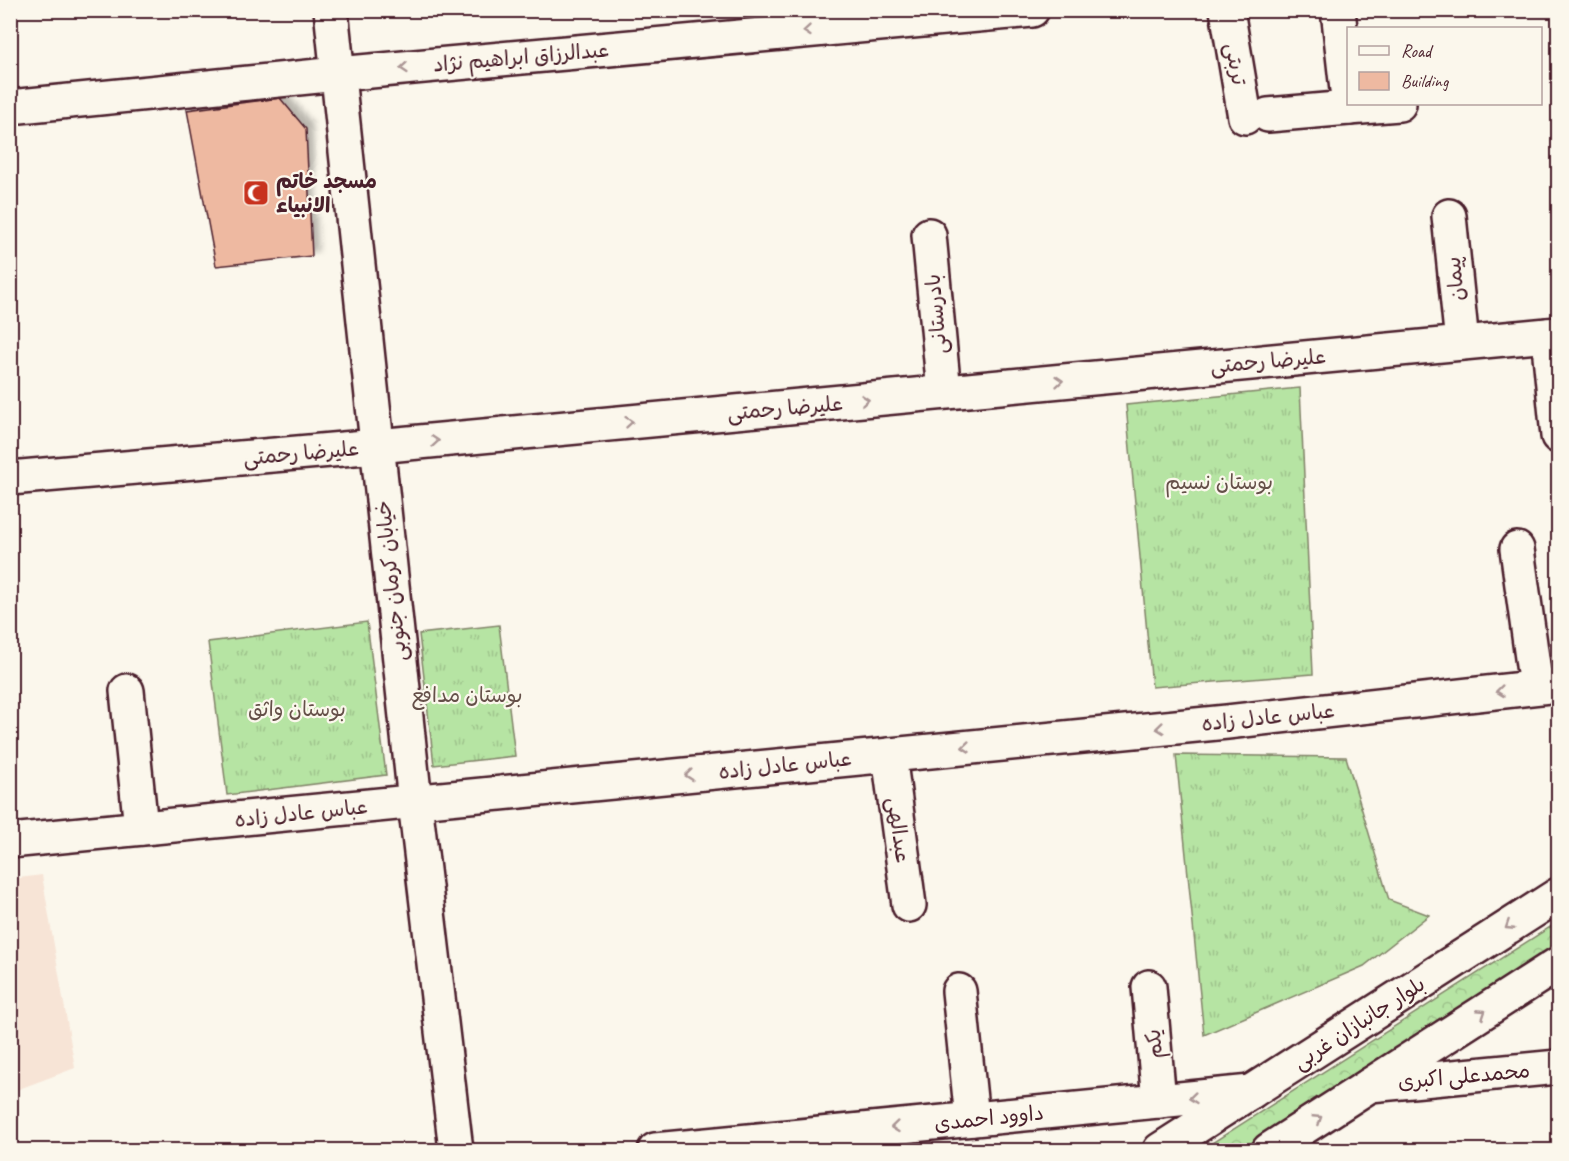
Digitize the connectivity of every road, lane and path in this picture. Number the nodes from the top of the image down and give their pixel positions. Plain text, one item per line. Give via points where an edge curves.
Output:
1 (331, 10) edge
2 (1032, 10) edge
3 (1227, 10) edge
4 (1338, 10) edge
5 (338, 74) junction
6 (1347, 90) edge
7 (1349, 105) edge
8 (1386, 105) edge
9 (10, 107) edge
10 (1349, 108) junction
11 (1449, 216) dead end
12 (929, 235) dead end
13 (1553, 334) edge
14 (1462, 343) junction
15 (944, 392) junction
16 (1558, 436) edge
17 (377, 446) junction
18 (10, 478) edge
19 (1517, 549) dead end
20 (1547, 686) edge
21 (127, 691) dead end
22 (889, 755) junction
23 (415, 802) junction
24 (141, 828) junction
25 (10, 841) edge
26 (1558, 895) edge
27 (909, 905) dead end
28 (1558, 964) edge
29 (1149, 987) dead end
30 (959, 991) dead end
31 (1558, 1067) edge
32 (1370, 1085) junction
33 (1251, 1092) junction
34 (1159, 1101) junction
35 (972, 1119) junction
36 (456, 1150) edge
37 (655, 1150) edge
38 (1160, 1150) edge
39 (1269, 1150) edge

1 - 5 street, خیابان کرمان جنوبی
2 -> 5 street, عبدالرزاق ابراهیم نژاد
3 - 10 street, تربتی via 1257,116
4 - 6 street
5 - 9 street, عبدالرزاق ابراهیم نژاد
5 - 17 street, خیابان کرمان جنوبی
7 - 10 street
8 - 10 street
11 - 14 street, پیمان
12 - 15 street, بادرستانی
13 - 14 street, علیرضا رحمتی
13 - 16 street
15 -> 14 street, علیرضا رحمتی
17 -> 15 street, علیرضا رحمتی
17 - 18 street, علیرضا رحمتی
17 - 23 street, خیابان کرمان جنوبی
19 - 20 street
20 -> 22 street, عباس عادل زاده
21 - 24 street
22 -> 23 street, عباس عادل زاده
22 - 27 street, عبدالهی
23 - 24 street, عباس عادل زاده
23 - 36 street, خیابان کرمان جنوبی
24 - 25 street, عباس عادل زاده
26 -> 33 street, بلوار جانبازان غربی
32 -> 28 street
29 - 34 street, یکم
30 - 35 street
31 - 32 street, محمدعلی اکبری
39 -> 32 street
33 -> 34 street, داوود احمدی
33 - 38 street, بلوار جانبازان غربی
34 - 35 street, داوود احمدی
35 -> 37 street, داوود احمدی

